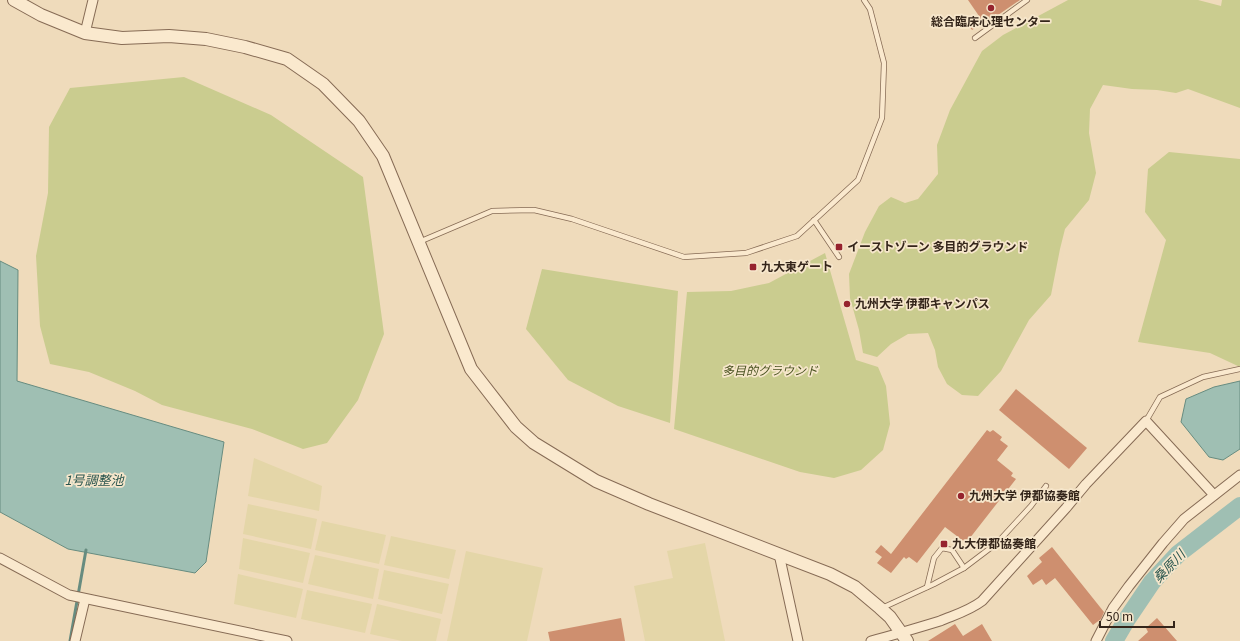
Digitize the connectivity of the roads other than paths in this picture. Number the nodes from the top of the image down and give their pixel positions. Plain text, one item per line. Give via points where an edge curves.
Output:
1 (14, 0) edge
2 (94, 0) edge
3 (864, 0) edge
4 (1026, 0) edge
5 (85, 32) junction
6 (975, 38) dead end
7 (814, 220) junction
8 (419, 242) junction
9 (839, 257) dead end
10 (1240, 369) edge
11 (1146, 421) junction
12 (1240, 475) edge
13 (1046, 486) dead end
14 (1214, 495) junction
15 (779, 554) junction
16 (0, 558) edge
17 (964, 568) junction
18 (927, 587) junction
19 (85, 599) junction
20 (880, 608) junction
21 (905, 637) edge
22 (76, 641) edge
23 (287, 641) edge
24 (798, 641) edge
25 (871, 641) edge
26 (1096, 641) edge

1 - 5 street via 41,15
2 - 5 street
3 - 7 lane via 870,9 884,63 882,118 858,180
4 - 6 lane
5 - 8 street via 122,38 169,36 206,39 287,59 323,84 358,121 383,156
7 - 8 lane via 797,236 746,253 684,257 572,219 534,210 492,211
7 - 9 lane
8 - 15 street via 472,369 516,427 534,443 596,481
10 - 11 lane via 1203,378 1160,397
11 - 14 street
11 - 21 street via 1086,484 982,602
12 - 14 street
13 - 17 lane via 997,543
14 - 26 street via 1184,519 1142,569 1113,608
15 - 20 street via 855,587
15 - 24 street
16 - 19 street via 69,596
17 - 18 lane
17 - 18 lane via 952,550 942,548 934,558
18 - 20 lane
19 - 22 street
19 - 23 street
20 - 21 street
21 - 25 street

